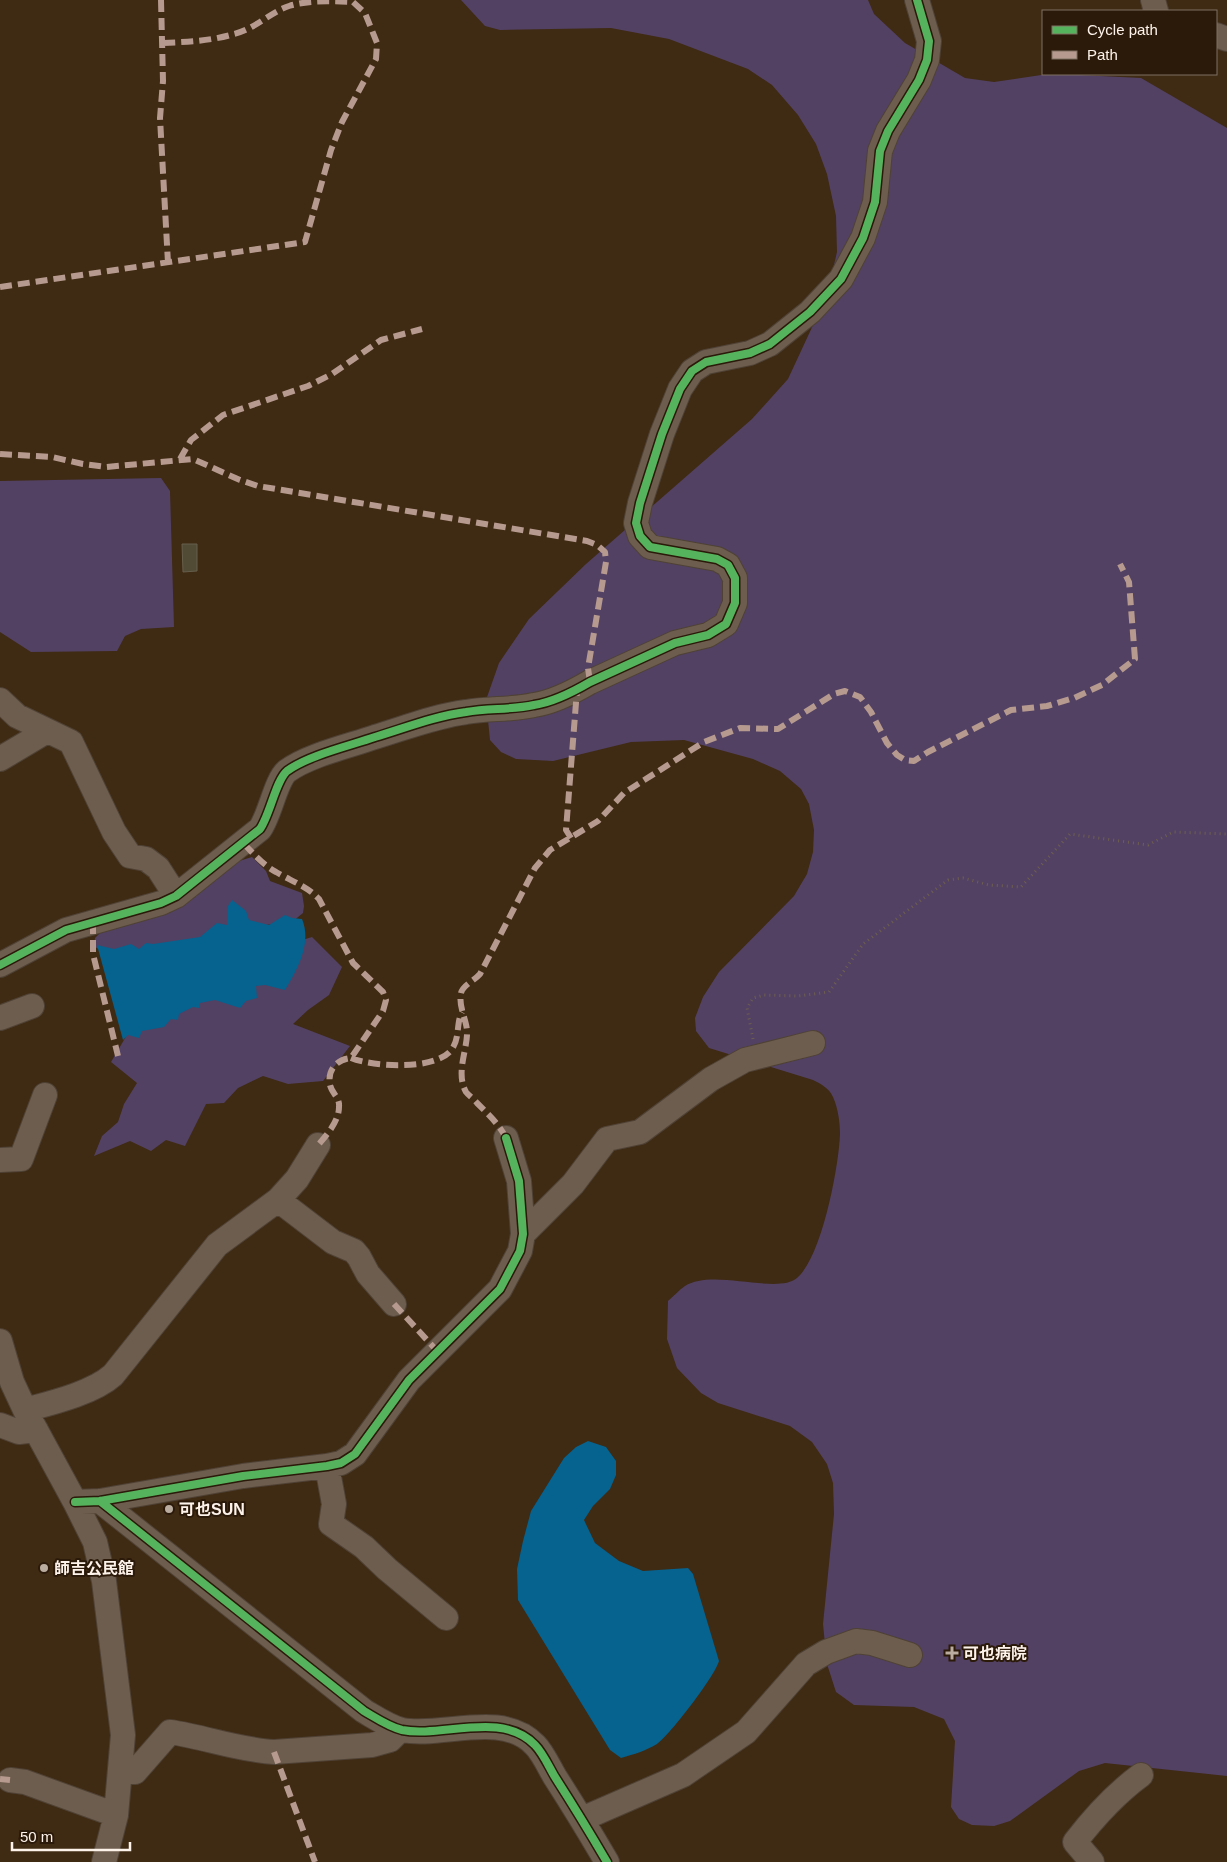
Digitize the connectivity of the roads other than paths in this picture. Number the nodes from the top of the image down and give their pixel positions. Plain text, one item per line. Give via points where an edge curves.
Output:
1 (917, 0) edge
2 (0, 700) edge
3 (47, 731) junction
4 (0, 759) edge
5 (176, 896) junction
6 (0, 965) edge
7 (32, 1006) dead end
8 (0, 1018) edge
9 (813, 1043) dead end
10 (45, 1095) dead end
11 (506, 1138) dead end
12 (318, 1145) dead end
13 (0, 1160) edge
14 (278, 1200) junction
15 (523, 1234) junction
16 (394, 1304) dead end
17 (0, 1341) edge
18 (6, 1382) edge
19 (30, 1420) junction
20 (0, 1425) edge
21 (327, 1466) junction
22 (100, 1501) junction
23 (75, 1502) junction
24 (446, 1618) dead end
25 (910, 1655) dead end
26 (400, 1730) junction
27 (121, 1771) junction
28 (1141, 1774) dead end
29 (10, 1780) dead end
30 (116, 1815) junction
31 (582, 1819) junction
32 (1082, 1858) edge
33 (104, 1862) edge
34 (607, 1862) edge

1 - 5 street via 929,41 927,60 880,151 875,202 863,238 841,279 810,312 770,344 750,353 706,362 692,371 680,389 665,425 640,503 636,523 640,536 650,547 717,559 728,566 734,578 735,603 726,624 708,635 675,643 550,701 534,706 438,718 320,755 286,772 260,829
2 - 3 street via 17,716
3 - 4 street
3 - 5 street via 71,742 119,840 130,856 146,859 158,868
5 - 6 street via 66,930
7 - 8 street
9 - 15 street via 745,1060 710,1079 640,1132 607,1140 572,1184
10 - 13 street via 21,1159
11 - 15 street via 519,1181
12 - 14 street via 297,1179
14 - 16 street via 333,1242 354,1251 368,1274
14 - 19 street via 216,1245 103,1383 51,1403
15 - 21 street via 520,1251 500,1289 409,1380 355,1454 341,1463
17 - 18 street
18 - 19 street
19 - 20 street via 19,1432
19 - 23 street
21 - 22 street via 243,1476
21 - 24 street via 334,1504 331,1524 364,1547
22 - 23 street
22 - 26 street via 364,1711
23 - 27 street via 95,1542 104,1581 123,1735
25 - 31 street via 856,1641 826,1652 806,1664 746,1732 683,1775
26 - 27 street via 390,1740 372,1745 274,1752 170,1732 134,1772
26 - 31 street via 418,1732 498,1727 521,1735 535,1745
27 - 30 street
28 - 32 street via 1118,1792 1075,1842
29 - 30 street via 25,1782
30 - 33 street
31 - 34 street

